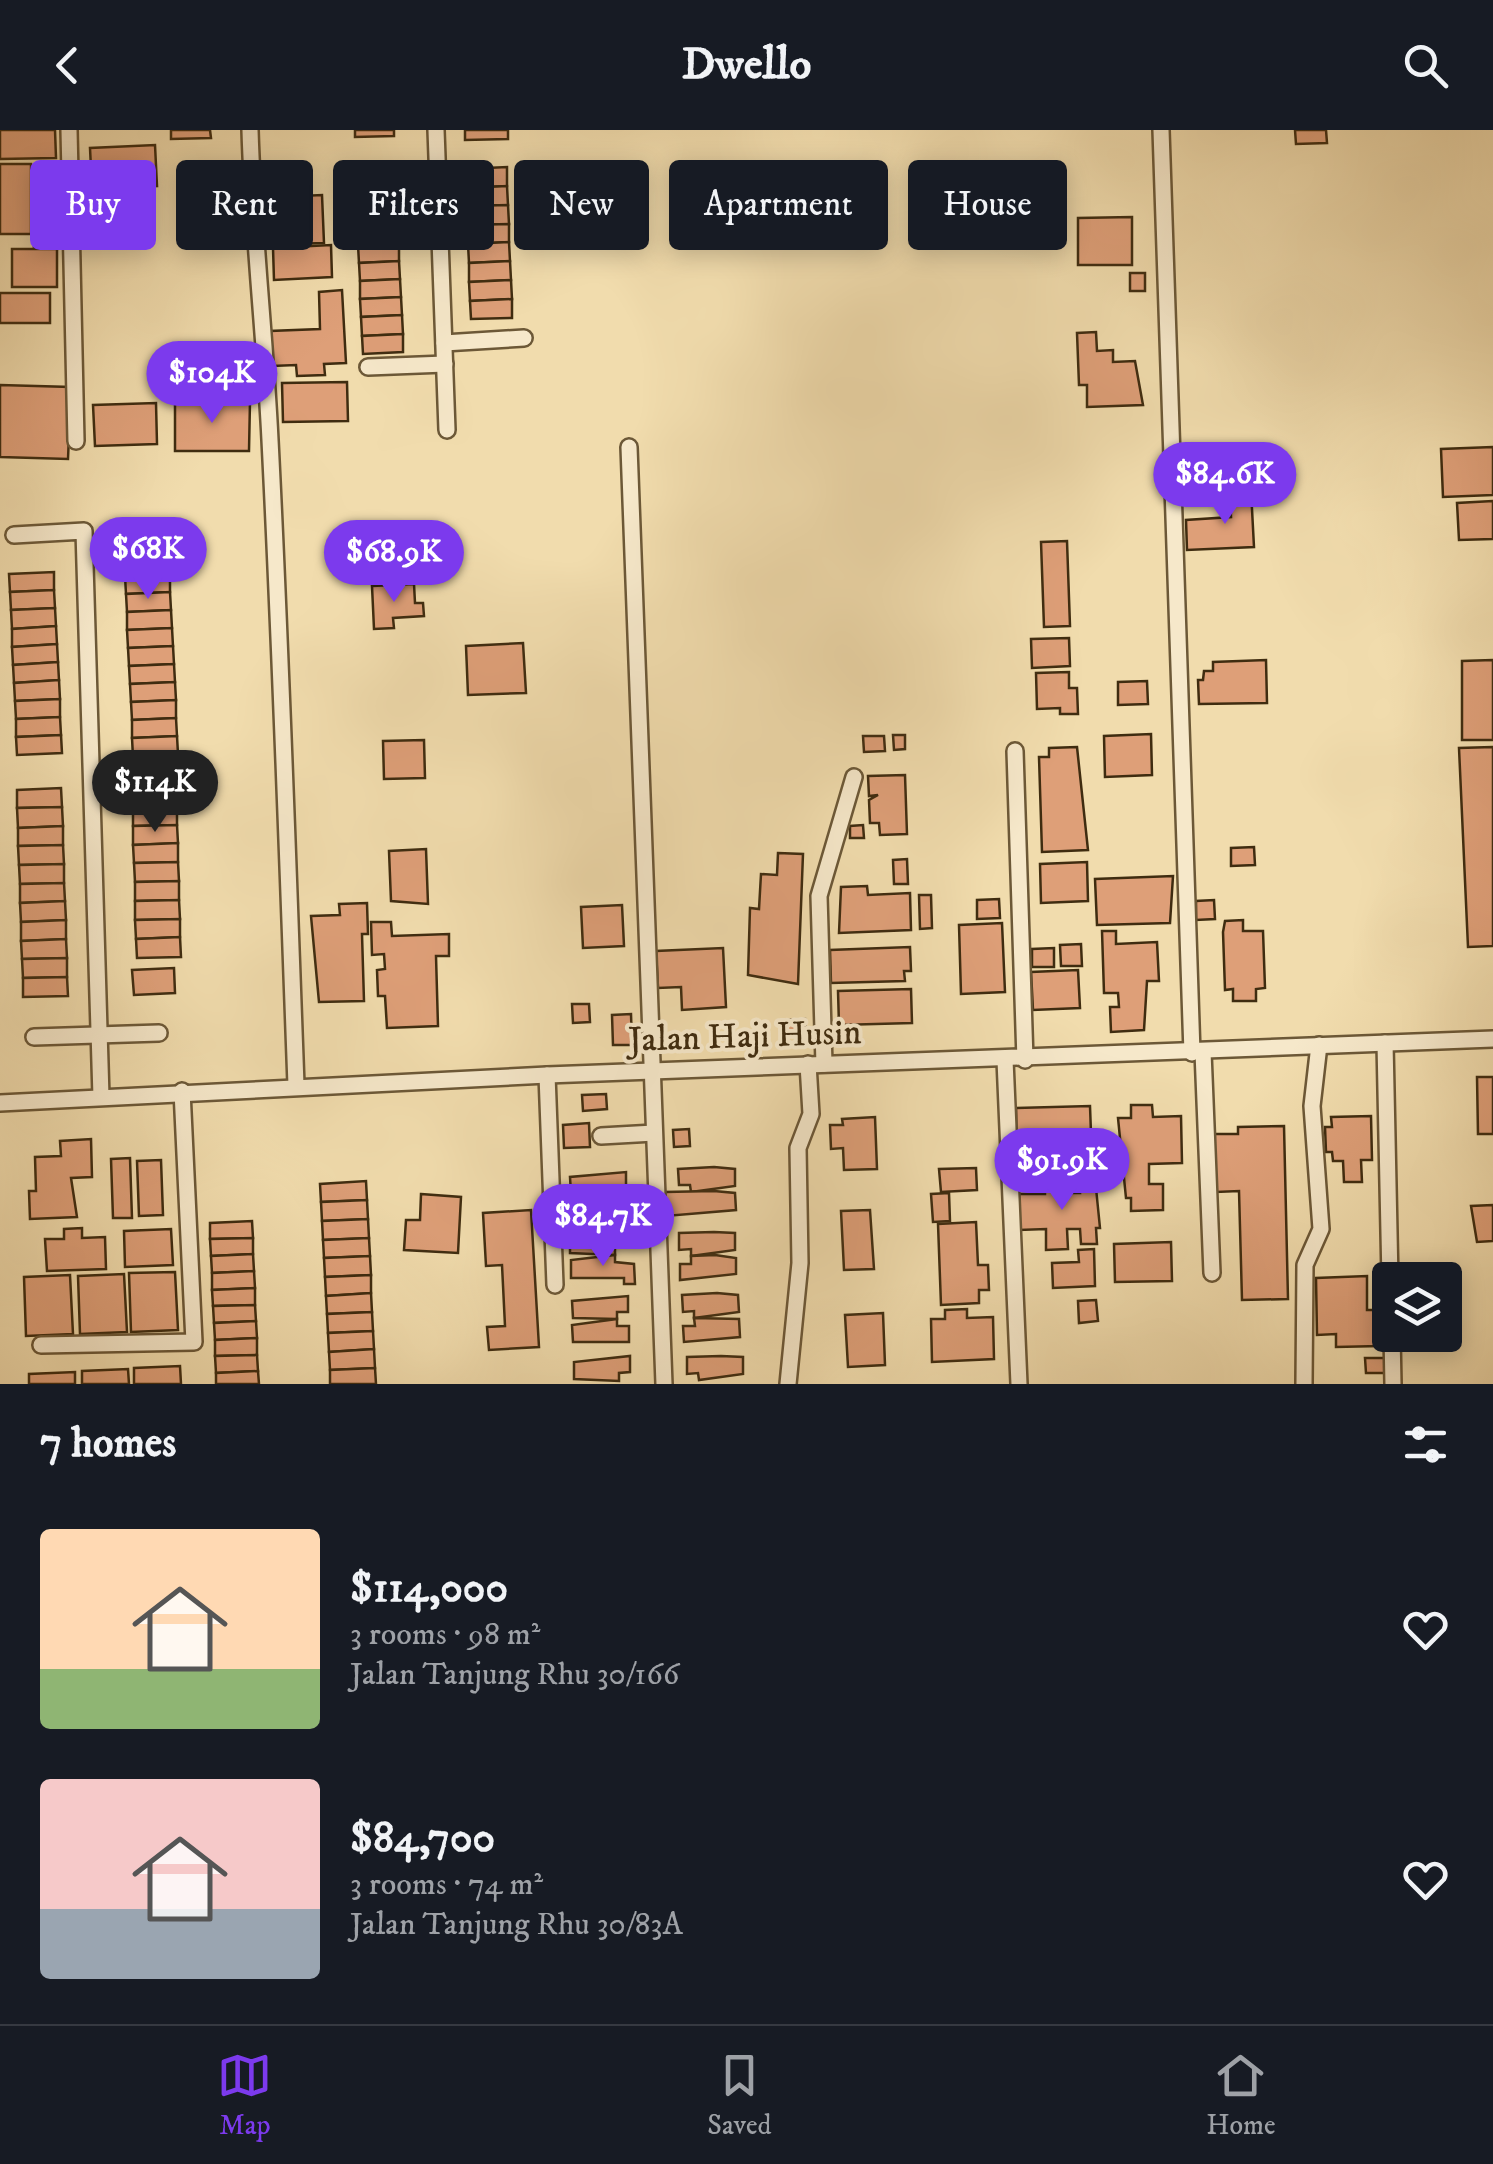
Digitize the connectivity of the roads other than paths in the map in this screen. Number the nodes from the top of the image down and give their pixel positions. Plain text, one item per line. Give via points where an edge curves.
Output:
1 (70, 130) edge
2 (250, 130) edge
3 (436, 130) edge
4 (1161, 130) edge
5 (524, 338) dead end
6 (444, 343) junction
7 (445, 364) junction
8 (368, 367) dead end
9 (446, 430) dead end
10 (76, 441) dead end
11 (629, 447) dead end
12 (14, 535) dead end
13 (1015, 751) dead end
14 (854, 777) dead end
15 (159, 1032) dead end
16 (100, 1034) junction
17 (34, 1037) dead end
18 (1493, 1039) edge
19 (1385, 1043) junction
20 (1318, 1045) junction
21 (1197, 1053) junction
22 (1005, 1060) junction
23 (1025, 1060) junction
24 (816, 1064) junction
25 (652, 1071) junction
26 (547, 1075) junction
27 (296, 1086) junction
28 (182, 1092) junction
29 (102, 1097) junction
30 (0, 1103) edge
31 (654, 1133) junction
32 (601, 1136) dead end
33 (1390, 1262) edge
34 (1212, 1273) dead end
35 (556, 1285) dead end
36 (41, 1346) dead end
37 (1392, 1352) edge
38 (1305, 1382) edge
39 (664, 1384) edge
40 (788, 1384) edge
41 (1019, 1384) edge
42 (1393, 1384) edge

1 - 10 street
2 - 27 street via 272,465
3 - 6 street
4 - 21 street
5 - 6 street
6 - 7 street
7 - 8 street
7 - 9 street
11 - 25 street
12 - 16 street via 84,531
13 - 23 street
14 - 24 street via 819,896
15 - 16 street
16 - 17 street
16 - 29 street
18 - 19 street, Jalan Haji Husin
19 - 20 street, Jalan Haji Husin
19 - 33 street
20 - 21 street, Jalan Haji Husin
20 - 38 street via 1312,1106 1321,1229 1305,1264
21 - 23 street, Jalan Haji Husin
21 - 34 street
22 - 23 street, Jalan Haji Husin
22 - 24 street, Jalan Haji Husin
22 - 41 street
24 - 25 street, Jalan Haji Husin
24 - 40 street via 811,1114 798,1148 800,1263
25 - 26 street, Jalan Haji Husin
25 - 31 street
26 - 27 street, Jalan Haji Husin
26 - 35 street
27 - 28 street, Jalan Haji Husin
28 - 29 street, Jalan Haji Husin
28 - 36 street via 194,1342
29 - 30 street, Jalan Haji Husin
31 - 32 street
31 - 39 street
37 - 42 street

